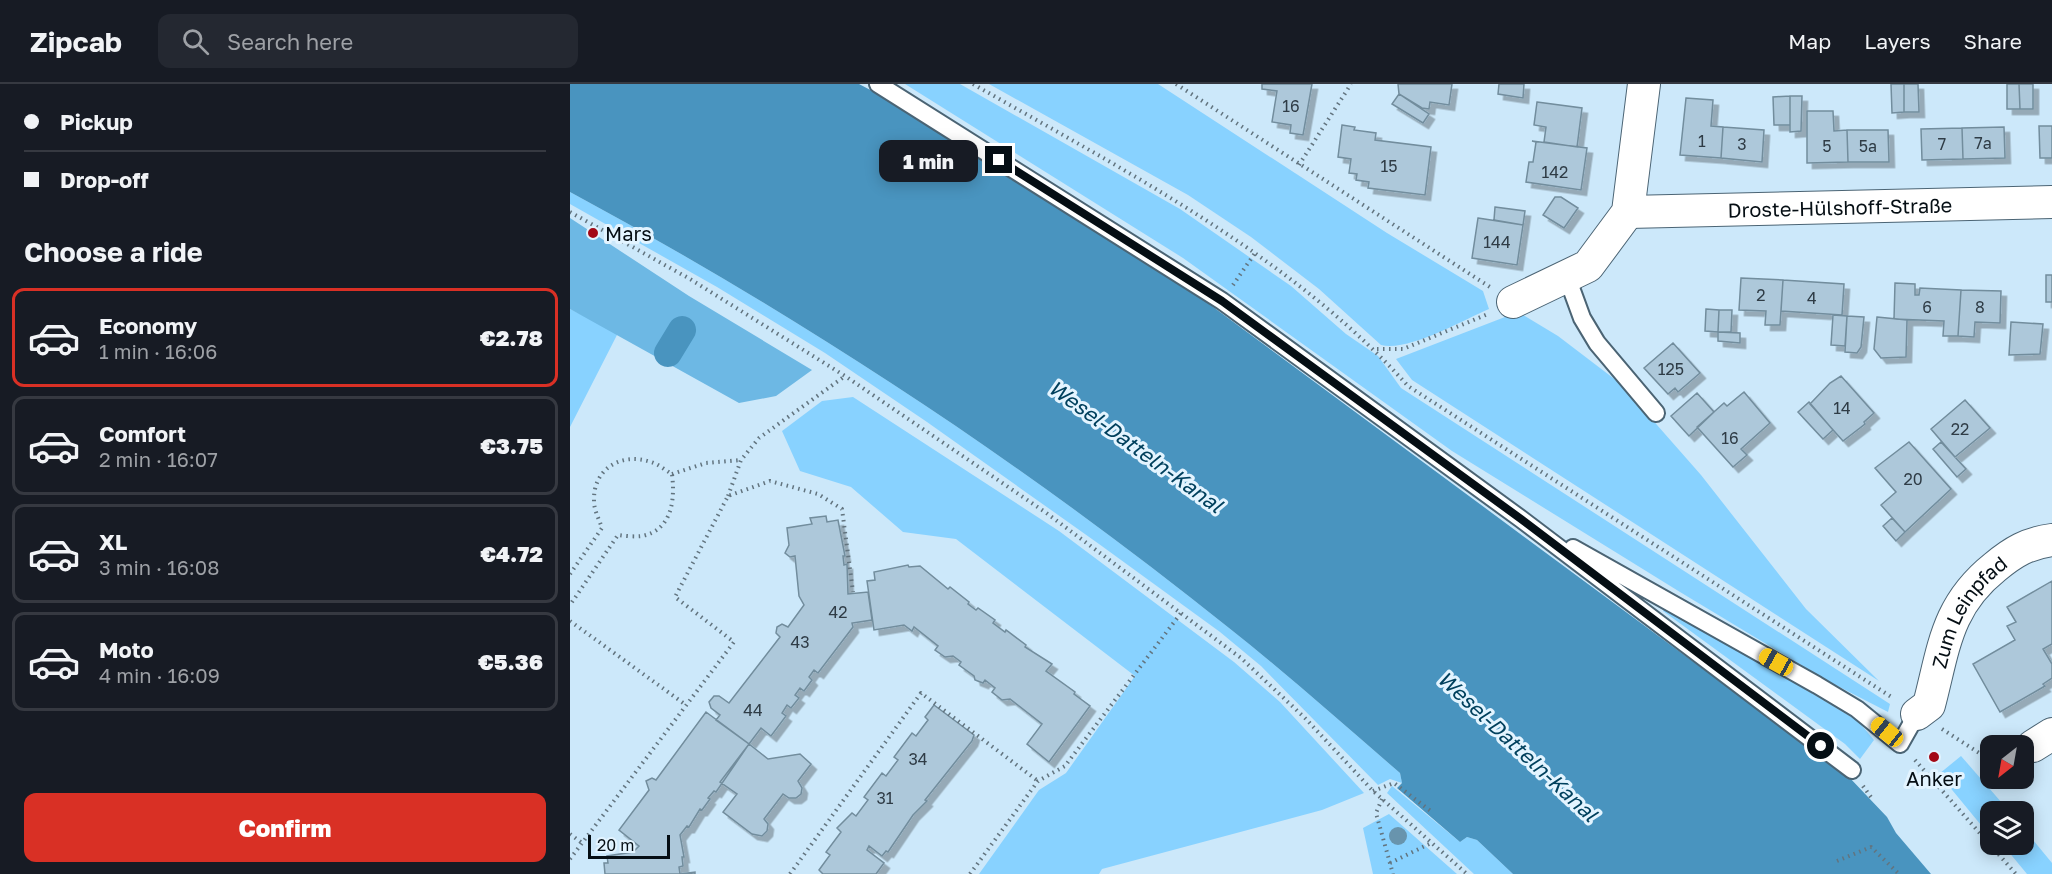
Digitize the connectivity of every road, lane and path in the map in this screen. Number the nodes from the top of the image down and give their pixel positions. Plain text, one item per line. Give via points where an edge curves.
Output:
1 (878, 84) edge
2 (973, 84) edge
3 (1176, 84) edge
4 (1351, 84) edge
5 (1644, 84) edge
6 (1299, 165) junction
7 (2052, 202) edge
8 (570, 212) edge
9 (1628, 212) junction
10 (1255, 254) junction
11 (1567, 277) junction
12 (1222, 301) junction
13 (1513, 302) junction
14 (1376, 349) junction
15 (845, 376) junction
16 (1656, 413) dead end
17 (741, 460) junction
18 (672, 474) junction
19 (728, 496) junction
20 (1521, 519) junction
21 (2052, 540) edge
22 (570, 574) edge
23 (854, 591) dead end
24 (570, 604) edge
25 (1181, 613) junction
26 (570, 621) edge
27 (686, 705) junction
28 (1917, 714) junction
29 (1900, 744) junction
30 (1980, 754) edge
31 (1852, 770) dead end
32 (1038, 781) junction
33 (1946, 782) dead end
34 (1940, 787) junction
35 (1373, 790) junction
36 (1382, 799) junction
37 (1432, 812) dead end
38 (570, 834) edge
39 (582, 843) junction
40 (1431, 843) junction
41 (570, 859) edge
42 (1837, 861) dead end
43 (1390, 863) junction
44 (790, 874) edge
45 (970, 874) edge
46 (1393, 874) edge
47 (1467, 874) edge
48 (1899, 874) edge
49 (2016, 874) edge

1 - 12 lane
2 - 10 path via 1121,169
3 - 6 path
4 - 6 path
5 - 9 street
6 - 13 path
7 - 9 street, Droste-Hülshoff-Straße
8 - 15 path via 690,279
9 - 11 street via 1588,266
10 - 12 path
10 - 14 path via 1317,298
11 - 13 street
11 - 16 lane via 1582,318 1597,343
12 - 20 lane
13 - 14 path via 1403,349
14 - 28 path via 1408,386
15 - 17 path via 759,438
15 - 25 path via 1045,512
17 - 18 path via 706,463
17 - 19 path
18 - 22 path via 653,462 631,457 615,461 600,474 594,503 602,528
18 - 24 path via 675,493 671,513 660,526 643,536 618,535
19 - 23 path via 770,481 818,494 842,509
19 - 27 path via 675,597 734,642
20 - 29 lane via 1817,685 1857,709
20 - 31 lane
21 - 28 street, Zum Leinpfad via 2024,546 1965,594 1954,613 1929,705
25 - 32 path via 1065,766
25 - 35 path via 1241,658
26 - 27 path
27 - 39 path
28 - 29 lane
28 - 30 path
29 - 34 path
32 - 44 path via 921,693
32 - 45 path
33 - 34 path
34 - 49 path
35 - 36 path
35 - 37 path via 1394,783
36 - 40 path
36 - 43 path via 1376,813
38 - 39 path
39 - 41 path
40 - 43 path
40 - 47 path
42 - 48 path via 1871,847
43 - 46 path

